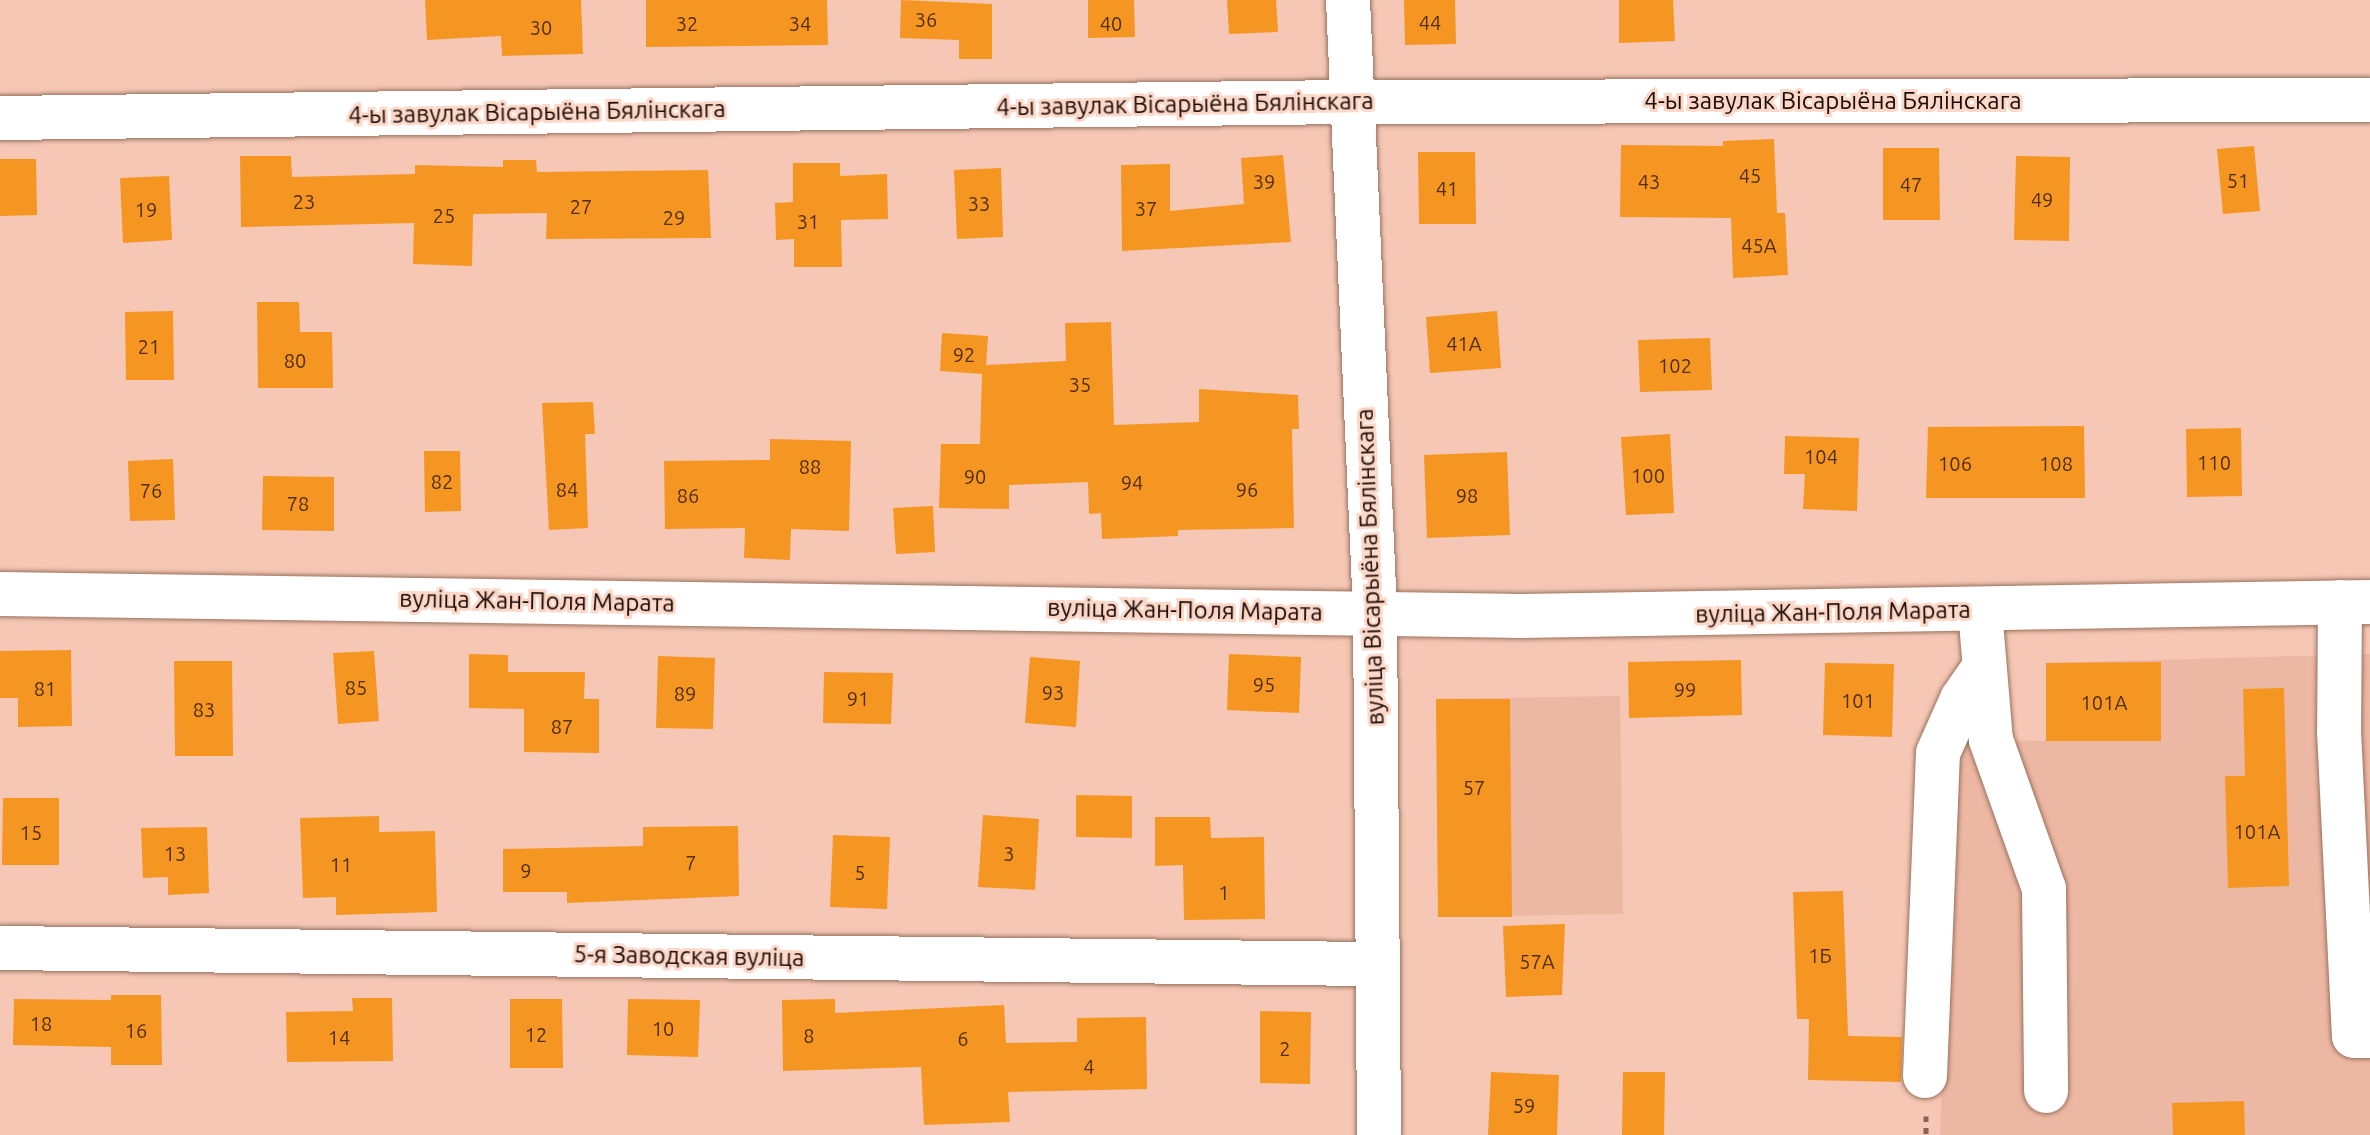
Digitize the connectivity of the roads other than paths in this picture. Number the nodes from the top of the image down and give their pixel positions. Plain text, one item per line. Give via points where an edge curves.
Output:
1 (1348, 0) edge
2 (2370, 100) edge
3 (1351, 102) junction
4 (0, 118) edge
5 (0, 594) edge
6 (2355, 602) edge
7 (1980, 610) junction
8 (1375, 612) junction
9 (1984, 668) junction
10 (2354, 730) edge
11 (0, 948) edge
12 (1378, 964) junction
13 (2370, 1036) edge
14 (1925, 1076) dead end
15 (2046, 1091) dead end
16 (1379, 1135) edge

1 - 3 street, вуліца Вісарыёна Бялінскага
2 - 3 street, 4-ы завулак Вісарыёна Бялінскага
3 - 4 street, 4-ы завулак Вісарыёна Бялінскага
3 - 8 street, вуліца Вісарыёна Бялінскага
5 - 8 street, вуліца Жан-Поля Марата
6 - 7 street, вуліца Жан-Поля Марата
6 - 10 street
7 - 8 street, вуліца Жан-Поля Марата via 1521,616
7 - 9 street
8 - 12 street, вуліца Вісарыёна Бялінскага
9 - 14 street via 1962,699 1938,753
9 - 15 street via 1991,740 2044,889
10 - 13 street via 2354,1036
11 - 12 street, 5-я Заводская вуліца
12 - 16 street, вуліца Вісарыёна Бялінскага

